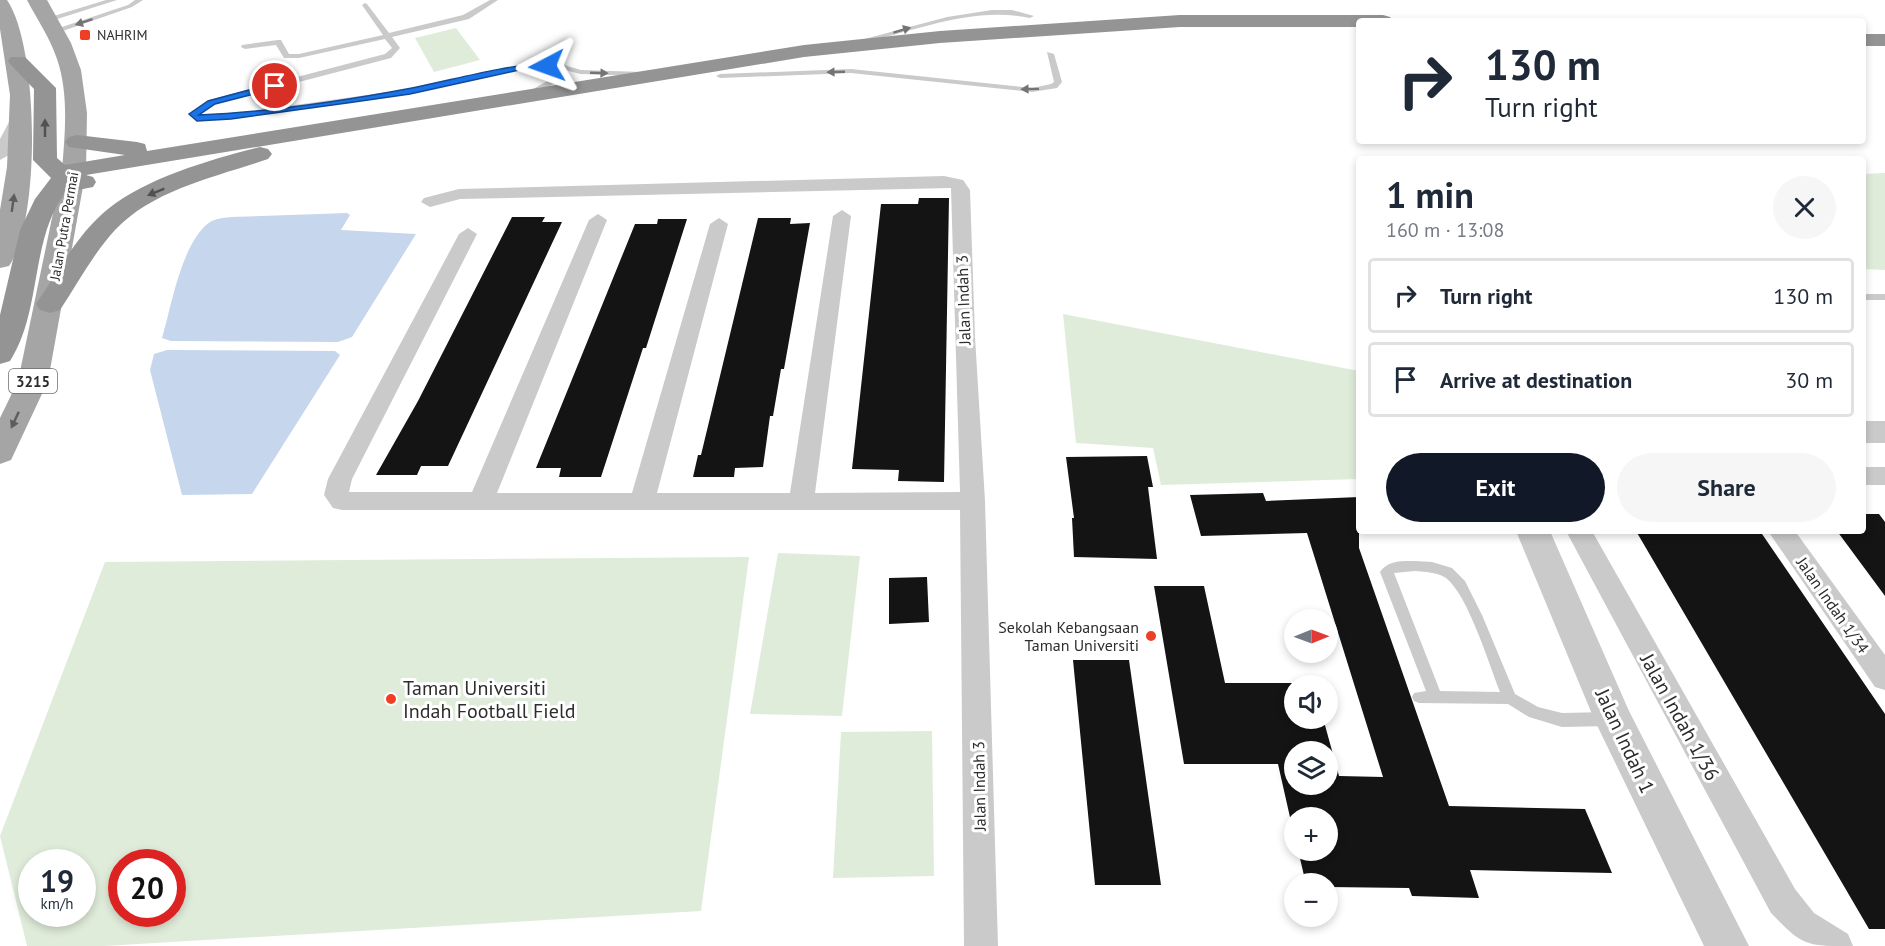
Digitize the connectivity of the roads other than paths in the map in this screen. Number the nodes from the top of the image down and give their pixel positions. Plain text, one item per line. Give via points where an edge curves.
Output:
1 (37, 0) edge
2 (114, 0) edge
3 (140, 0) edge
4 (495, 0) edge
5 (0, 4) edge
6 (1018, 4) edge
7 (365, 5) dead end
8 (1030, 16) dead end
9 (1356, 21) edge
10 (51, 25) junction
11 (1866, 28) edge
12 (1885, 28) edge
13 (1356, 32) edge
14 (387, 37) junction
15 (1866, 40) edge
16 (1885, 40) edge
17 (245, 47) dead end
18 (804, 51) junction
19 (1050, 54) dead end
20 (18, 61) junction
21 (547, 66) junction
22 (652, 75) junction
23 (720, 76) junction
24 (527, 95) junction
25 (22, 112) junction
26 (76, 142) junction
27 (213, 146) junction
28 (270, 151) junction
29 (0, 154) edge
30 (70, 178) junction
31 (430, 202) dead end
32 (842, 216) dead end
33 (598, 220) dead end
34 (718, 224) dead end
35 (468, 234) dead end
36 (0, 260) edge
37 (1866, 297) edge
38 (1885, 297) edge
39 (50, 304) junction
40 (0, 354) edge
41 (1866, 432) edge
42 (1885, 432) edge
43 (0, 452) edge
44 (1866, 476) edge
45 (1885, 476) edge
46 (481, 501) junction
47 (973, 501) junction
48 (801, 502) junction
49 (642, 503) junction
50 (1534, 534) edge
51 (1581, 534) edge
52 (1782, 534) edge
53 (1885, 678) edge
54 (1435, 696) junction
55 (1419, 697) dead end
56 (1510, 698) junction
57 (1613, 719) junction
58 (981, 946) edge
59 (1727, 946) edge
60 (1836, 946) edge

1 - 10 main road, Jalan Putra Permai / 3215
2 - 10 lane
3 -> 10 lane via 130,6
4 - 14 lane via 466,16
5 - 20 main road via 8,19
6 - 8 lane
18 -> 6 lane via 874,38 969,10
7 - 14 lane
9 - 18 highway via 1169,22 951,36
10 - 26 main road, Jalan Putra Permai / 3215 via 71,75
11 - 12 highway
13 - 23 highway via 1029,40 853,57
14 - 17 lane via 292,57 286,56 278,42
14 - 21 lane via 396,48 388,56 212,102 194,114 197,118 231,116 347,101
15 - 16 highway
18 - 22 highway
19 -> 23 lane via 1058,82 1032,90 851,71
20 - 25 main road
30 -> 20 highway via 45,160 45,88
21 -> 22 lane via 580,72
21 - 24 lane via 561,70 562,76
22 - 24 highway
23 - 28 highway
24 - 27 highway
25 - 29 street
36 -> 25 main road via 8,238
26 - 27 highway via 131,149
26 - 30 main road, Jalan Putra Permai / 3215
27 - 30 highway
28 - 30 highway
28 -> 39 highway via 149,194 116,215 90,244
30 - 39 main road, Jalan Putra Permai / 3215
30 - 40 highway via 47,196 36,215 18,304
31 - 47 street, Jalan Indah 3 via 459,194 944,181 957,184 961,190
32 - 48 street
33 - 46 street
34 - 49 street
35 - 46 street via 340,479 336,495 342,501 354,503
37 - 38 lane
39 -> 43 main road, Jalan Putra Permai / 3215 via 33,381
41 - 42 street
44 - 45 street
46 - 49 street
47 - 48 street
47 - 58 street, Jalan Indah 3
48 - 49 street
50 - 57 street, Jalan Indah 1
51 - 60 street, Jalan Indah 1/36 via 1783,901 1802,925
52 - 53 street, Jalan Indah 1/34
54 - 55 lane
54 - 56 lane
54 - 56 lane via 1390,582 1387,572 1391,568 1441,569 1453,576 1468,600
56 - 57 lane via 1534,712 1562,720
57 - 59 street, Jalan Indah 1

